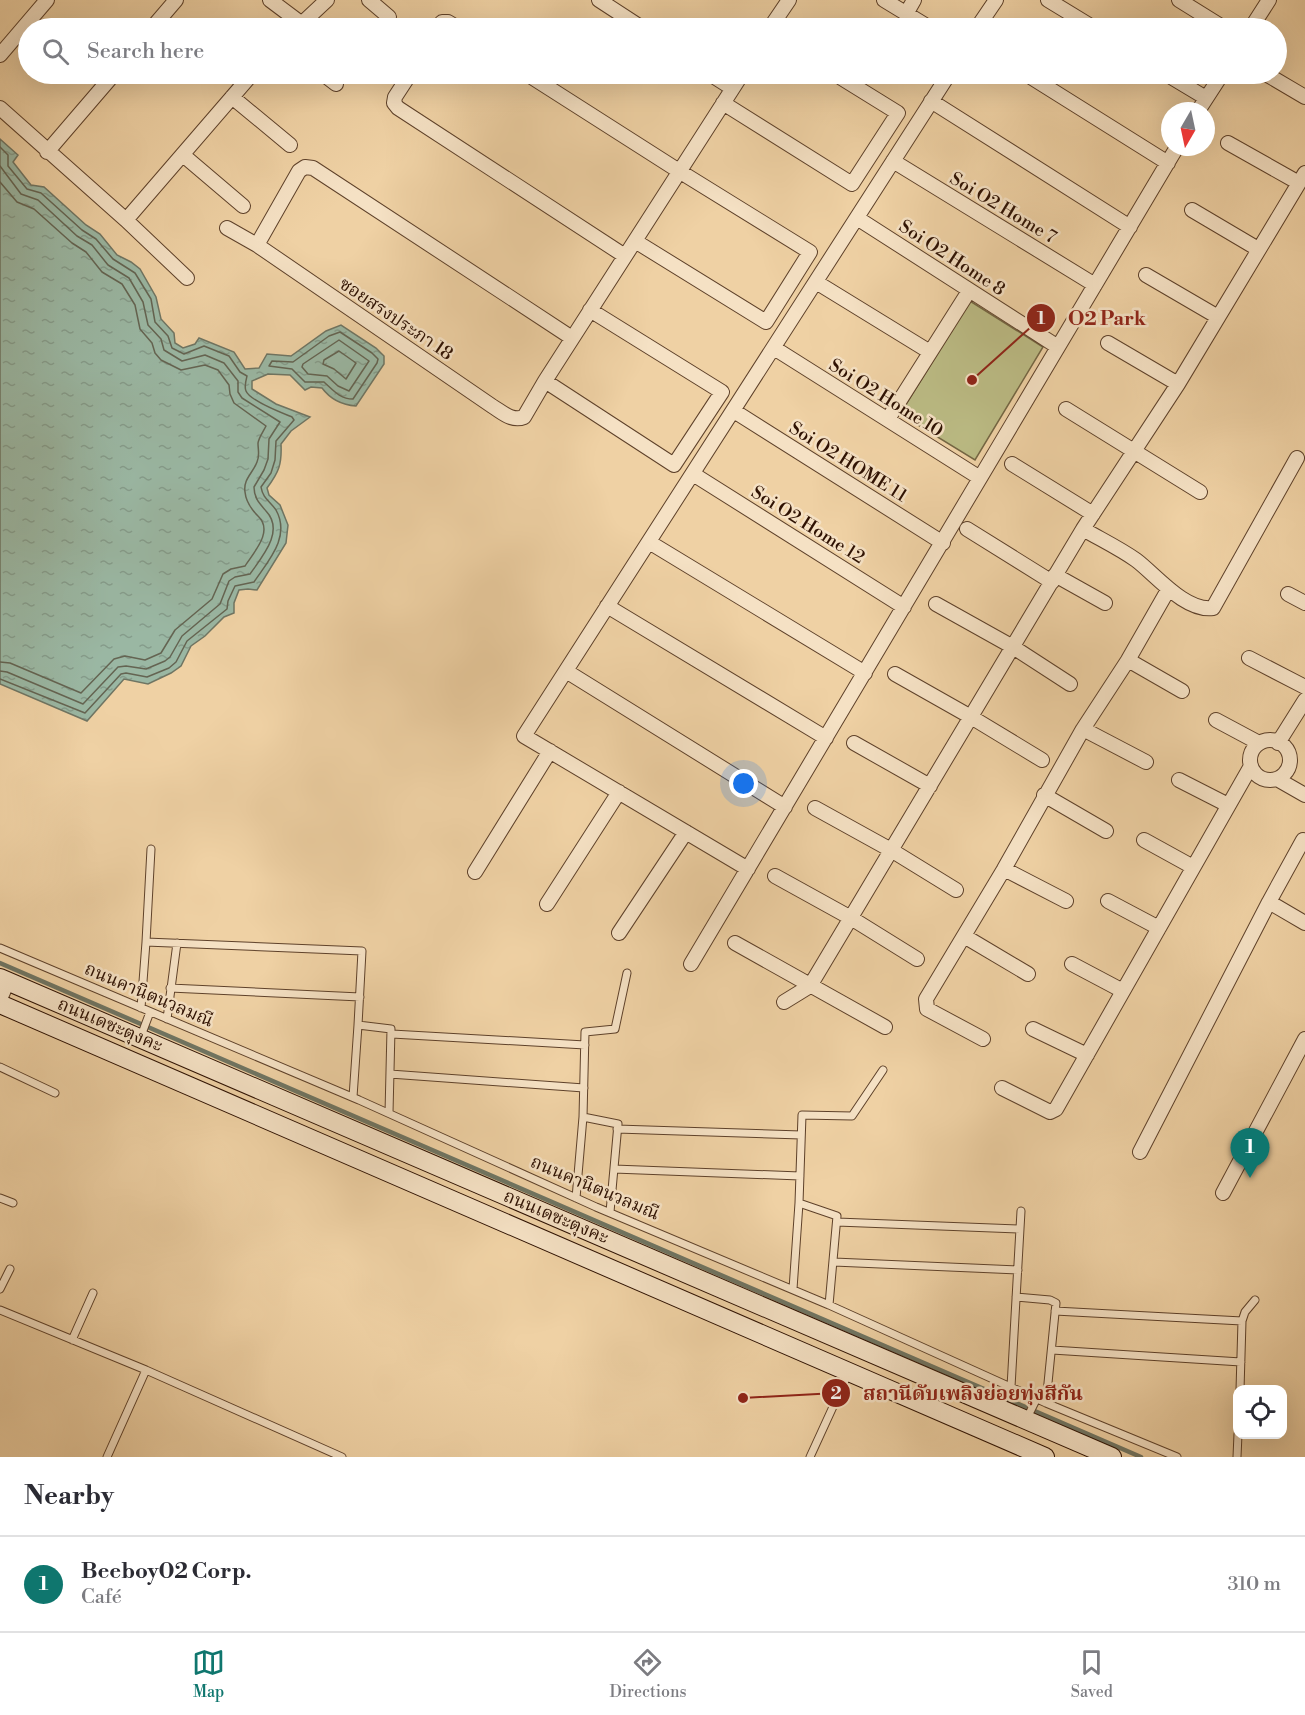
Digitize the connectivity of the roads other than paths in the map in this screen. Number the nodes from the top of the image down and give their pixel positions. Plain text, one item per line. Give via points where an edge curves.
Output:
1 (47, 0) edge
2 (176, 0) edge
3 (270, 0) edge
4 (327, 0) edge
5 (369, 0) edge
6 (599, 0) edge
7 (884, 0) edge
8 (914, 0) edge
9 (996, 0) edge
10 (1048, 0) edge
11 (1179, 0) edge
12 (1269, 0) edge
13 (786, 1) edge
14 (906, 14) junction
15 (389, 17) dead end
16 (32, 18) edge
17 (161, 18) edge
18 (291, 18) edge
19 (308, 18) edge
20 (627, 18) edge
21 (776, 18) edge
22 (913, 18) edge
23 (984, 18) edge
24 (1078, 18) edge
25 (1208, 18) edge
26 (1257, 18) edge
27 (18, 34) edge
28 (0, 55) edge
29 (105, 84) edge
30 (243, 84) edge
31 (403, 84) edge
32 (543, 84) edge
33 (726, 84) edge
34 (735, 84) edge
35 (851, 84) edge
36 (942, 84) edge
37 (1042, 84) edge
38 (1183, 84) edge
39 (1215, 84) edge
40 (1283, 84) edge
41 (732, 88) junction
42 (232, 97) junction
43 (1305, 97) edge
44 (1206, 98) junction
45 (931, 101) junction
46 (1204, 102) edge
47 (723, 103) junction
48 (0, 108) edge
49 (1228, 143) dead end
50 (290, 145) dead end
51 (47, 152) junction
52 (183, 155) junction
53 (1172, 156) edge
54 (893, 161) junction
55 (1168, 163) junction
56 (679, 171) junction
57 (1302, 178) edge
58 (243, 206) dead end
59 (1192, 210) dead end
60 (857, 218) junction
61 (126, 220) junction
62 (1130, 227) junction
63 (227, 228) dead end
64 (634, 241) junction
65 (257, 246) junction
66 (1258, 249) junction
67 (625, 256) junction
68 (1146, 275) dead end
69 (187, 278) dead end
70 (816, 282) junction
71 (1095, 285) junction
72 (969, 291) junction
73 (590, 310) junction
74 (1218, 317) junction
75 (572, 338) junction
76 (1108, 344) dead end
77 (1058, 347) junction
78 (774, 348) junction
79 (930, 352) junction
80 (545, 381) junction
81 (1178, 384) junction
82 (1066, 409) dead end
83 (734, 411) junction
84 (888, 419) junction
85 (1134, 452) junction
86 (1297, 458) dead end
87 (1012, 464) dead end
88 (693, 474) junction
89 (980, 478) junction
90 (1200, 492) dead end
91 (1093, 514) junction
92 (967, 529) dead end
93 (1083, 529) junction
94 (649, 542) junction
95 (943, 543) junction
96 (1054, 578) junction
97 (1168, 590) junction
98 (1288, 594) dead end
99 (1105, 603) dead end
100 (1305, 603) edge
101 (936, 604) dead end
102 (608, 606) junction
103 (904, 607) junction
104 (1013, 647) junction
105 (1249, 658) dead end
106 (1128, 660) junction
107 (566, 671) junction
108 (865, 673) junction
109 (895, 674) dead end
110 (1070, 684) dead end
111 (1305, 687) edge
112 (1182, 691) dead end
113 (1303, 706) edge
114 (971, 717) junction
115 (1216, 720) dead end
116 (1083, 729) junction
117 (826, 738) junction
118 (854, 743) dead end
119 (1259, 743) junction
120 (1278, 743) junction
121 (550, 751) junction
122 (1042, 760) dead end
123 (1146, 762) dead end
124 (1251, 766) junction
125 (1277, 779) junction
126 (1179, 780) dead end
127 (930, 786) junction
128 (619, 792) junction
129 (1044, 795) junction
130 (1305, 795) edge
131 (1228, 805) junction
132 (785, 807) junction
133 (815, 808) dead end
134 (1106, 831) dead end
135 (686, 832) junction
136 (1144, 840) dead end
137 (1303, 840) dead end
138 (151, 849) dead end
139 (891, 850) junction
140 (1193, 867) junction
141 (748, 869) junction
142 (1004, 869) junction
143 (475, 872) dead end
144 (775, 876) dead end
145 (956, 890) dead end
146 (1066, 901) dead end
147 (1108, 901) dead end
148 (1269, 902) junction
149 (547, 904) dead end
150 (851, 918) junction
151 (1305, 923) edge
152 (1159, 928) junction
153 (619, 933) dead end
154 (964, 936) junction
155 (146, 942) junction
156 (177, 943) junction
157 (735, 943) dead end
158 (0, 948) edge
159 (917, 959) dead end
160 (691, 964) dead end
161 (1072, 964) dead end
162 (627, 973) dead end
163 (1028, 974) dead end
164 (4, 980) edge
165 (810, 986) junction
166 (170, 988) junction
167 (1123, 990) junction
168 (360, 997) junction
169 (0, 999) edge
170 (784, 1002) dead end
171 (0, 1004) edge
172 (141, 1008) junction
173 (149, 1015) junction
174 (166, 1019) junction
175 (358, 1025) junction
176 (885, 1027) dead end
177 (1033, 1029) dead end
178 (392, 1034) junction
179 (142, 1036) junction
180 (1305, 1039) edge
181 (983, 1040) dead end
182 (585, 1045) junction
183 (1087, 1055) junction
184 (0, 1067) edge
185 (883, 1070) dead end
186 (390, 1074) junction
187 (584, 1088) junction
188 (1002, 1088) dead end
189 (55, 1093) dead end
190 (353, 1097) junction
191 (389, 1113) junction
192 (583, 1117) junction
193 (617, 1129) junction
194 (801, 1135) junction
195 (1140, 1152) dead end
196 (614, 1169) junction
197 (800, 1176) junction
198 (1223, 1193) dead end
199 (0, 1198) edge
200 (576, 1198) junction
201 (13, 1203) dead end
202 (799, 1203) junction
203 (1021, 1211) dead end
204 (610, 1212) junction
205 (558, 1218) junction
206 (837, 1222) junction
207 (1020, 1229) junction
208 (548, 1241) junction
209 (834, 1262) junction
210 (10, 1269) dead end
211 (1018, 1270) junction
212 (0, 1289) edge
213 (793, 1289) junction
214 (93, 1293) dead end
215 (1016, 1296) junction
216 (1255, 1300) dead end
217 (829, 1305) junction
218 (0, 1310) edge
219 (1055, 1311) junction
220 (1242, 1321) junction
221 (72, 1340) junction
222 (1052, 1350) junction
223 (1241, 1362) junction
224 (146, 1370) junction
225 (849, 1371) junction
226 (1240, 1385) edge
227 (1011, 1387) junction
228 (1046, 1403) junction
229 (1031, 1409) junction
230 (1238, 1439) edge
231 (108, 1457) edge
232 (342, 1457) edge
233 (810, 1457) edge
234 (1045, 1457) edge
235 (1112, 1457) edge
236 (1177, 1457) edge
237 (1237, 1457) edge

1 - 16 street
2 - 17 street
3 - 18 street
4 - 19 street
5 - 15 street
6 - 20 street
7 - 14 street
8 - 14 street
9 - 23 street
10 - 24 street
11 - 25 street
12 - 26 street
13 - 21 street
14 - 22 street
27 - 28 street
29 - 51 street
30 - 42 street
31 - 67 street via 395,97 398,108
32 - 56 street
33 - 41 street
34 - 41 street
35 - 47 street via 898,113 852,184
36 - 45 street
37 - 55 street
38 - 44 street
39 - 44 street
40 - 43 street
41 - 47 street
42 - 50 street
42 - 52 street
44 - 46 street
45 - 54 street
45 - 62 street
47 - 56 street
48 - 51 street
49 - 57 street
51 - 61 street
52 - 58 street
52 - 61 street
53 - 55 street
54 - 60 street
54 - 71 street, Soi O2 Home 7
55 - 62 street
56 - 64 street
56 - 64 street via 810,252 772,312 765,322
57 - 66 street
59 - 66 street
60 - 70 street
60 - 72 street, Soi O2 Home 8
61 - 69 street
62 - 71 street
63 - 65 street, ซอยสรงประภา 18
64 - 67 street
65 - 75 street via 299,171 313,168
65 - 80 street, ซอยสรงประภา 18 via 516,419 524,417
66 - 74 street
67 - 73 street
68 - 74 street
70 - 78 street
70 - 79 street
71 - 77 street
72 - 77 street, Soi O2 Home 8
72 - 79 street
73 - 75 street
73 - 80 street via 722,392 674,465
74 - 81 street
75 - 80 street
76 - 81 street
77 - 89 street
78 - 83 street
78 - 84 street, Soi O2 Home 10
79 - 84 street
81 - 85 street
82 - 85 street
83 - 88 street
83 - 95 street, Soi O2 HOME 11
84 - 89 street, Soi O2 Home 10
85 - 90 street
85 - 91 street
86 - 97 street via 1213,608 1202,608
87 - 91 street
88 - 94 street
88 - 103 street, Soi O2 Home 12
89 - 95 street
91 - 93 street
92 - 96 street
93 - 96 street
93 - 97 street via 1137,561
94 - 102 street
94 - 108 street
95 - 103 street
96 - 99 street
96 - 104 street
97 - 106 street
98 - 100 street
101 - 104 street
102 - 107 street
102 - 117 street
103 - 108 street
104 - 110 street
104 - 114 street
105 - 111 street
106 - 112 street
106 - 116 street
107 - 121 street via 524,736
107 - 132 street
108 - 117 street
109 - 114 street
113 - 120 street
114 - 122 street
114 - 127 street
115 - 119 street
116 - 123 street
116 - 129 street
117 - 132 street
118 - 127 street
119 - 120 street
119 - 124 street via 1251,753
120 - 125 street via 1284,746 1289,758 1287,770
121 - 128 street
121 - 143 street
124 - 125 street via 1258,776
124 - 131 street
125 - 130 street
126 - 131 street
127 - 139 street
128 - 135 street
128 - 149 street
129 - 134 street
129 - 142 street
131 - 140 street
132 - 141 street
133 - 139 street
135 - 141 street
135 - 153 street
136 - 140 street
137 - 148 street
138 - 155 lane
139 - 145 street
139 - 150 street
140 - 152 street
141 - 160 street
142 - 146 street
142 - 154 street
144 - 150 street
147 - 152 street
148 - 151 street
148 - 195 street
150 - 159 street
150 - 165 street
152 - 167 street
154 - 163 street
154 - 181 street via 926,1004 927,1009
155 - 156 lane
155 - 172 lane
156 - 166 lane
156 - 168 lane via 362,951
157 - 165 street
158 - 172 lane, ถนนคานิตนวลมณี
161 - 167 street
162 - 182 lane via 615,1029 585,1032
164 - 169 street
164 - 179 street, ถนนเดชะตุงคะ
165 - 170 street
165 - 176 street
166 - 168 lane
166 - 174 lane
167 - 183 street
168 - 175 lane
171 - 208 street, ถนนเดชะตุงคะ
172 - 173 lane, ถนนคานิตนวลมณี
173 - 174 lane, ถนนคานิตนวลมณี
173 - 179 lane
174 - 190 lane, ถนนคานิตนวลมณี
175 - 178 lane via 391,1029
175 - 190 lane
177 - 183 street
178 - 182 lane
178 - 186 lane
179 - 205 street, ถนนเดชะตุงคะ
180 - 198 street
182 - 187 lane
183 - 188 street via 1056,1109 1050,1112
184 - 189 lane
185 - 194 lane via 852,1116 802,1115
186 - 187 lane
186 - 191 lane
187 - 192 lane
190 - 191 lane, ถนนคานิตนวลมณี
191 - 200 lane, ถนนคานิตนวลมณี
192 - 193 lane via 616,1123
192 - 200 lane
193 - 194 lane
193 - 196 lane
194 - 197 lane
196 - 197 lane
196 - 204 lane
197 - 202 lane
199 - 201 lane
200 - 204 lane, ถนนคานิตนวลมณี
202 - 206 lane via 834,1214
202 - 213 lane
203 - 207 lane
204 - 213 lane, ถนนคานิตนวลมณี
205 - 208 street
205 - 229 street, ถนนเดชะตุงคะ
206 - 207 lane
206 - 209 lane
207 - 211 lane
208 - 225 street, ถนนเดชะตุงคะ
209 - 211 lane
209 - 217 lane
210 - 212 lane
211 - 215 lane
213 - 217 lane, ถนนคานิตนวลมณี
214 - 221 lane
215 - 219 lane via 1050,1300 1056,1304
215 - 227 lane
216 - 220 lane
217 - 227 lane, ถนนคานิตนวลมณี
218 - 221 lane
219 - 220 lane
219 - 222 lane
220 - 223 lane
221 - 224 lane
222 - 223 lane
222 - 228 lane
223 - 226 lane
224 - 231 lane
224 - 232 lane
225 - 233 lane
225 - 234 street, ถนนเดชะตุงคะ
227 - 229 lane, ถนนคานิตนวลมณี
228 - 229 lane, ถนนคานิตนวลมณี
228 - 236 lane, ถนนคานิตนวลมณี
229 - 235 street, ถนนเดชะตุงคะ
230 - 237 lane

